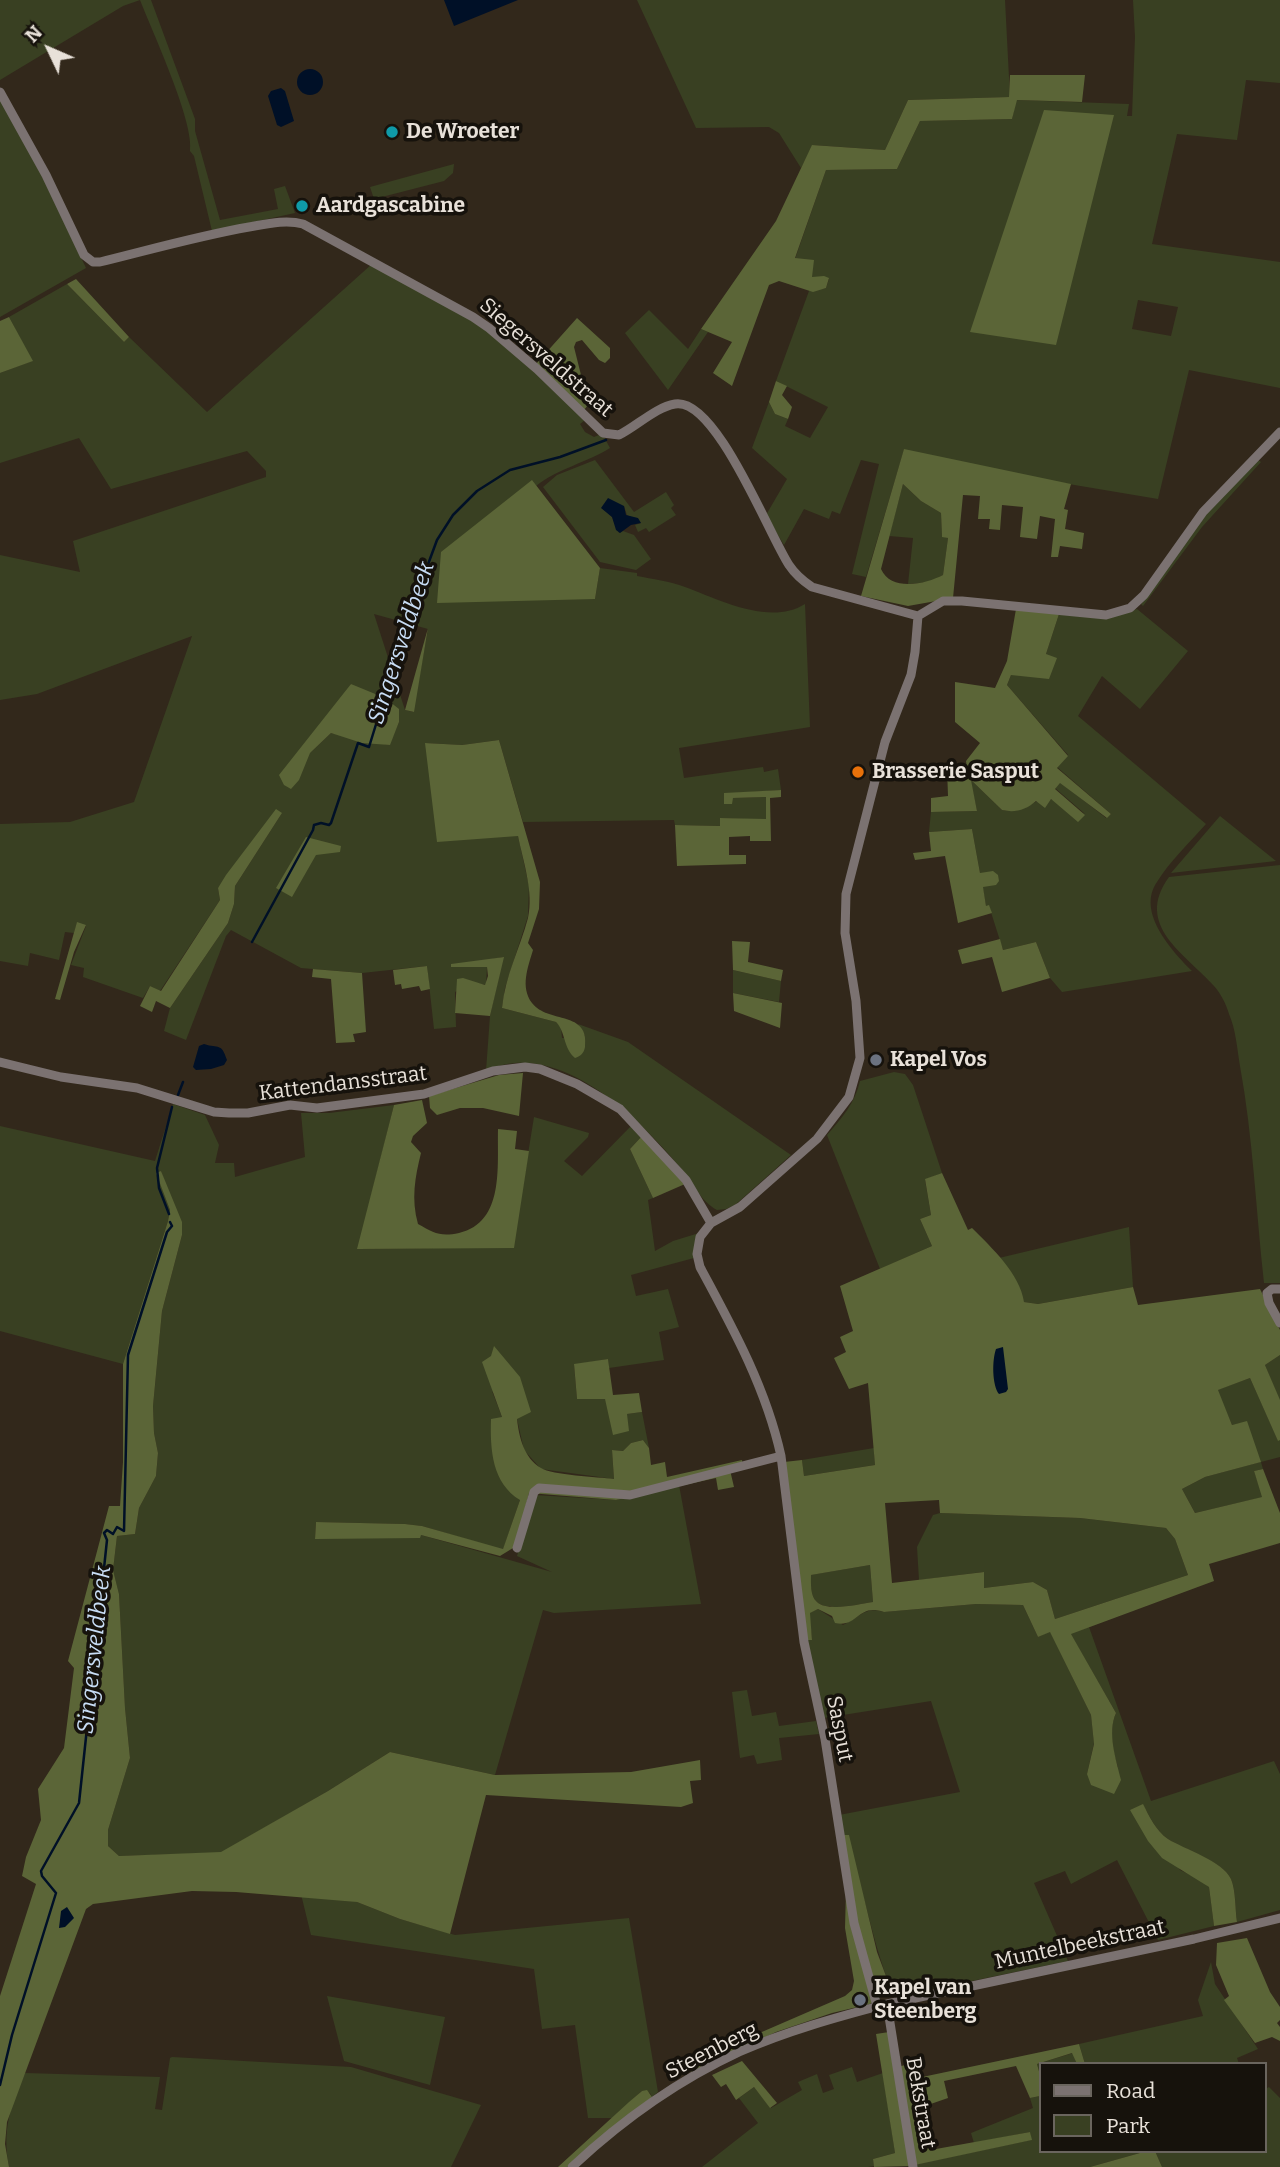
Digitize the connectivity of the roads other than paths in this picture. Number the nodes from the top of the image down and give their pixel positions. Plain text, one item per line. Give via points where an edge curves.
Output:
1 (0, 92) edge
2 (1280, 432) edge
3 (918, 616) junction
4 (0, 1062) edge
5 (712, 1223) junction
6 (1280, 1289) edge
7 (1280, 1323) edge
8 (780, 1456) junction
9 (517, 1548) dead end
10 (1280, 1917) edge
11 (882, 2005) junction
12 (572, 2167) edge
13 (913, 2167) edge

1 - 3 street, Siegersveldstraat via 88,260 100,262 268,224 303,223 489,328 603,433 619,435 677,403 696,409 731,455 801,579 812,587
2 - 3 street via 1203,512 1152,585 1130,608 1106,615 943,601
3 - 5 street via 911,675 885,742 846,894 845,933 860,1058 849,1097 817,1139 740,1207
4 - 5 street, Kattendansstraat via 61,1077 115,1083 229,1113 290,1105 317,1108 424,1094 493,1071 540,1069 620,1109 686,1180
5 - 8 street, Sasput via 700,1237 700,1267 750,1360 775,1427
6 - 7 street via 1267,1293
8 - 9 street via 630,1496 539,1488
8 - 11 street, Sasput via 804,1642 825,1739 854,1923
10 - 11 street, Muntelbeekstraat via 1194,1940
11 - 12 street, Steenberg via 739,2052 639,2111
11 - 13 street, Bekstraat

